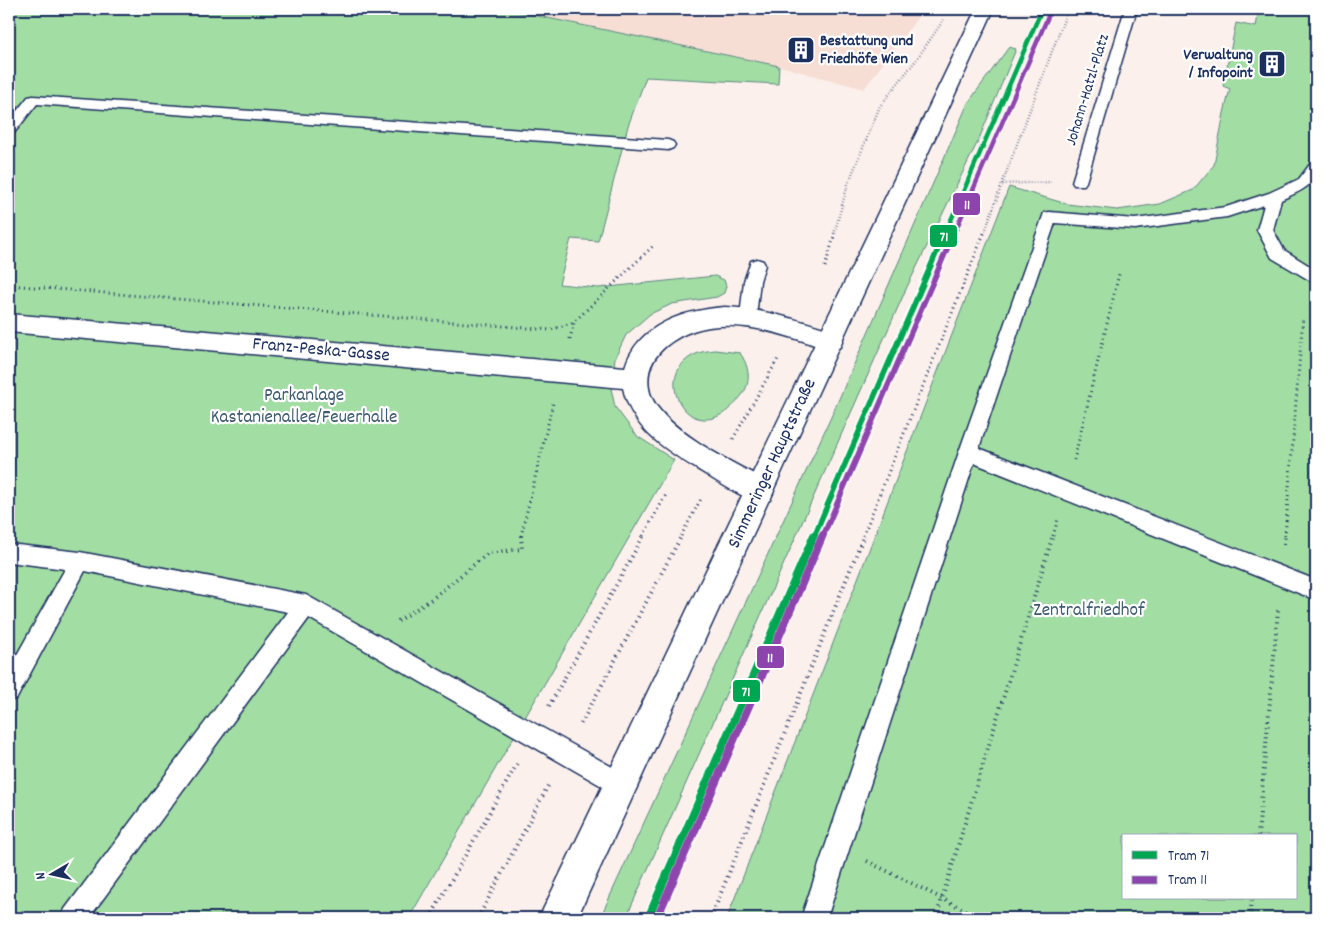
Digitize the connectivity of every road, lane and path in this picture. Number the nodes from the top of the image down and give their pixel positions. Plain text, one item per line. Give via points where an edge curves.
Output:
1 (985, 9) edge
2 (1068, 9) edge
3 (1131, 9) edge
4 (946, 16) dead end
5 (9, 130) edge
6 (668, 145) dead end
7 (1316, 166) edge
8 (1079, 182) joint
9 (1002, 184) junction
10 (1274, 197) junction
11 (757, 265) dead end
12 (824, 269) dead end
13 (1119, 274) dead end
14 (1316, 278) edge
15 (9, 285) edge
16 (748, 316) junction
17 (574, 322) dead end
18 (9, 323) edge
19 (795, 328) junction
20 (831, 340) junction
21 (634, 378) junction
22 (968, 452) junction
23 (718, 468) junction
24 (760, 491) junction
25 (1066, 491) junction
26 (522, 549) dead end
27 (9, 553) edge
28 (80, 561) junction
29 (1316, 590) edge
30 (306, 605) junction
31 (368, 640) junction
32 (9, 690) edge
33 (566, 753) junction
34 (622, 786) junction
35 (838, 846) junction
36 (941, 898) junction
37 (1252, 900) edge
38 (74, 918) edge
39 (478, 918) edge
40 (558, 918) edge
41 (712, 918) edge
42 (814, 918) edge
43 (936, 918) edge
44 (981, 918) edge
45 (1250, 918) edge

1 - 20 main road, Simmeringer Hauptstraße
2 - 9 path
3 - 8 lane, Johann-Hatzl-Platz
4 - 12 path via 880,106 848,184
5 - 6 lane via 33,100
7 - 10 lane via 1304,182
8 - 9 path
9 - 41 path
10 - 14 lane via 1265,230 1278,254
10 - 22 lane via 1227,212 1135,224 1049,217
11 - 16 lane
13 - 25 path
15 - 17 path via 515,328 552,330
16 - 19 main road
16 - 21 main road via 711,317 672,329 641,354
18 - 21 main road, Franz-Peska-Gasse
19 - 20 main road
19 - 23 path
20 - 24 main road, Simmeringer Hauptstraße
21 - 23 main road via 639,400 654,423 675,442
22 - 25 lane
22 - 35 lane
23 - 24 main road
23 - 33 path
24 - 34 main road, Simmeringer Hauptstraße
25 - 29 lane
25 - 36 path
26 - 31 path via 488,554 432,599
27 - 28 lane
28 - 30 lane
28 - 32 lane
30 - 31 lane
30 - 38 lane
31 - 33 lane
33 - 34 lane
33 - 39 path
34 - 40 main road, Simmeringer Hauptstraße
35 - 36 path
35 - 42 lane
36 - 43 path
36 - 44 path
37 - 45 path

